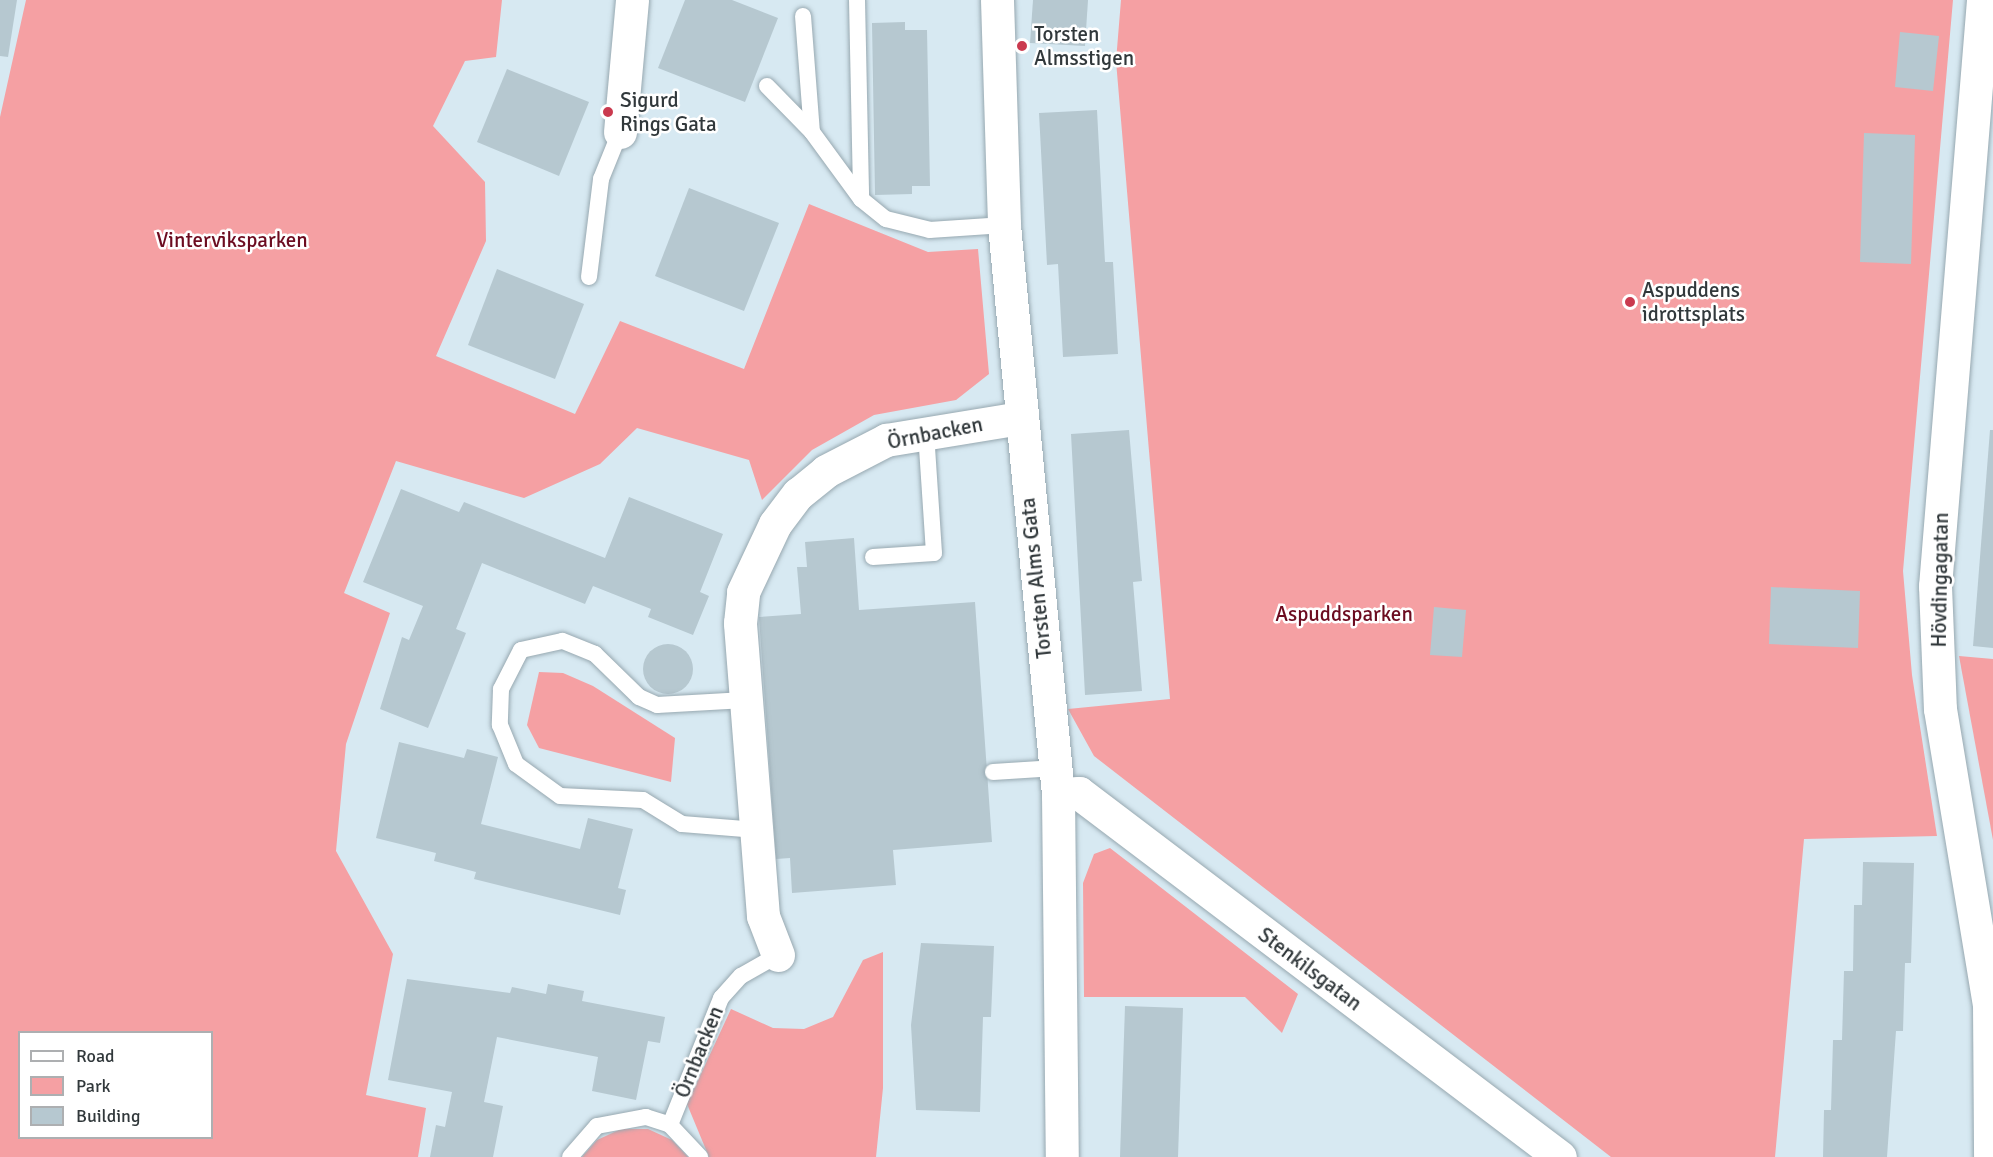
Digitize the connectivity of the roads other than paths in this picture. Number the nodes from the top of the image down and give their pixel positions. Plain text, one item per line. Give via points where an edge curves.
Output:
1 (632, 0) edge
2 (857, 0) edge
3 (997, 0) edge
4 (1983, 0) edge
5 (803, 16) dead end
6 (767, 86) dead end
7 (620, 132) joint
8 (812, 132) junction
9 (861, 199) junction
10 (1004, 225) junction
11 (589, 277) dead end
12 (1020, 418) junction
13 (926, 432) junction
14 (873, 557) dead end
15 (745, 700) junction
16 (993, 772) dead end
17 (1057, 781) junction
18 (757, 830) junction
19 (778, 955) joint
20 (670, 1125) junction
21 (570, 1157) edge
22 (700, 1157) edge
23 (1062, 1157) edge
24 (1560, 1157) edge
25 (1990, 1157) edge

1 - 7 street
2 - 9 lane
3 - 10 street, Torsten Alms Gata
4 - 25 street, Hövdingagatan via 1935,586 1940,709 1989,1004
5 - 8 lane
6 - 8 lane
7 - 11 lane via 601,179
8 - 9 lane
9 - 10 lane via 886,219 930,230
10 - 12 street, Torsten Alms Gata
12 - 13 street, Örnbacken
12 - 17 street, Torsten Alms Gata
13 - 14 lane via 934,553
13 - 15 street, Örnbacken via 886,440 826,471 798,494 775,524 743,592
15 - 18 street, Örnbacken
15 - 18 lane via 657,705 639,697 595,654 562,641 521,650 501,689 500,725 516,764 560,796 643,800 682,824
16 - 17 lane
17 - 23 street, Torsten Alms Gata
17 - 24 street, Stenkilsgatan via 1079,793
18 - 19 street, Örnbacken via 763,915
19 - 20 lane, Örnbacken via 741,976 721,998
20 - 21 lane, Örnbacken via 621,1118 597,1126
20 - 22 lane, Örnbacken

